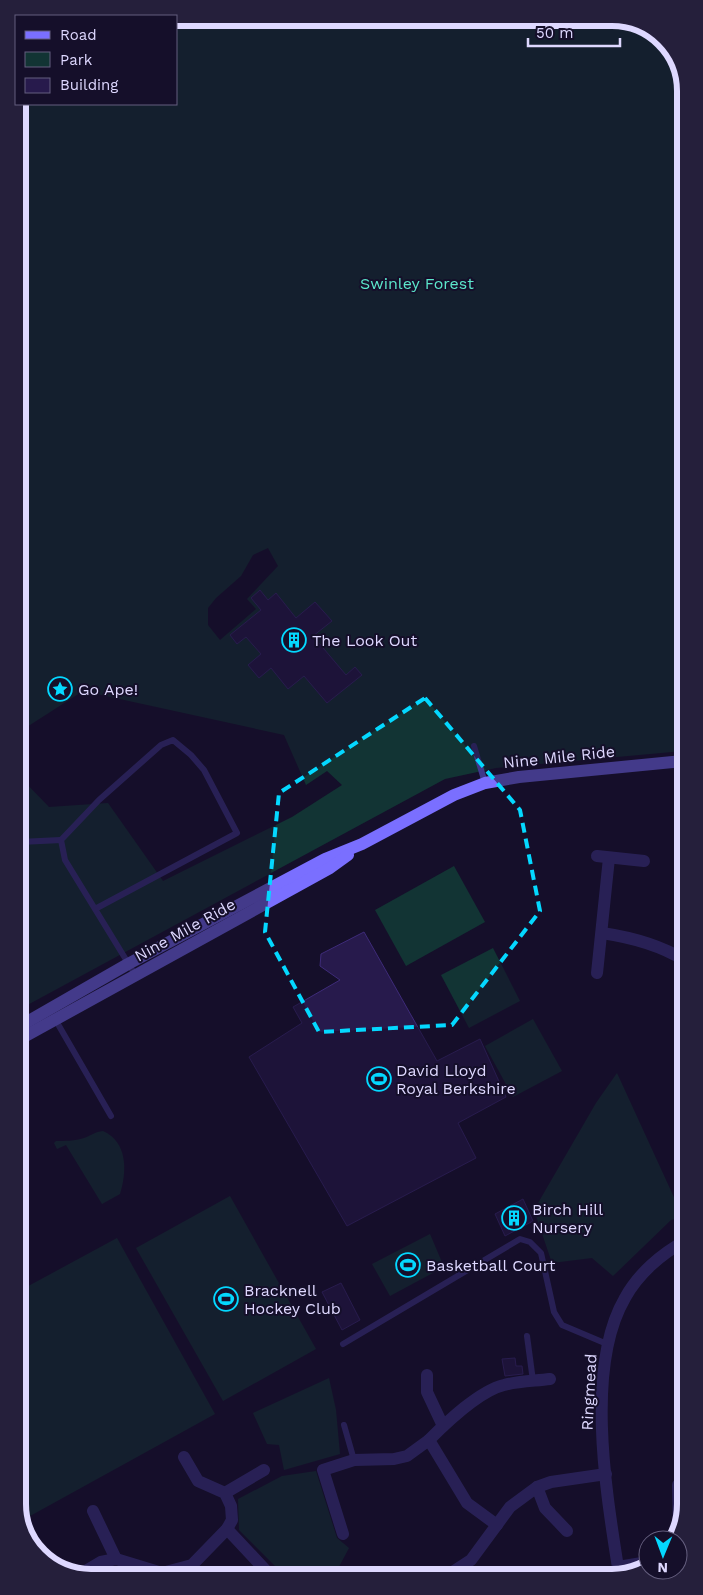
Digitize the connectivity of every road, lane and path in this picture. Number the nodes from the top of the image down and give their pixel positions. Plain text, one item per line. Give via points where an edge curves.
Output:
1 (474, 746) dead end
2 (677, 762) edge
3 (485, 784) junction
4 (61, 840) junction
5 (26, 842) edge
6 (362, 844) junction
7 (644, 860) dead end
8 (95, 909) junction
9 (602, 933) junction
10 (677, 953) edge
11 (128, 964) junction
12 (597, 973) dead end
13 (136, 976) junction
14 (52, 1014) junction
15 (26, 1024) edge
16 (26, 1035) edge
17 (111, 1116) dead end
18 (677, 1247) edge
19 (527, 1336) dead end
20 (344, 1344) dead end
21 (607, 1344) junction
22 (427, 1375) dead end
23 (550, 1379) dead end
24 (533, 1381) junction
25 (344, 1425) dead end
26 (443, 1426) junction
27 (429, 1440) junction
28 (184, 1456) dead end
29 (354, 1460) junction
30 (264, 1470) dead end
31 (606, 1474) junction
32 (538, 1487) junction
33 (225, 1494) junction
34 (93, 1511) dead end
35 (497, 1525) junction
36 (227, 1529) junction
37 (567, 1531) dead end
38 (343, 1534) dead end
39 (116, 1559) junction
40 (619, 1568) edge
41 (89, 1569) edge
42 (145, 1569) edge
43 (180, 1569) edge
44 (265, 1569) edge
45 (457, 1569) edge

1 - 3 lane
2 - 3 main road, Nine Mile Ride via 519,777
3 - 6 main road, Nine Mile Ride via 454,796
4 - 5 lane
4 - 8 lane via 65,860
4 - 8 lane via 99,800 161,745 173,740 204,770 237,834
6 - 11 main road, Nine Mile Ride via 325,859
6 - 13 main road, Nine Mile Ride via 330,868
7 - 9 street via 603,857
8 - 11 lane
9 - 10 street
9 - 12 street
11 - 13 lane
11 - 14 main road, Nine Mile Ride
13 - 14 main road, Nine Mile Ride
14 - 15 main road, Nine Mile Ride
14 - 16 main road, Nine Mile Ride
14 - 17 lane
18 - 21 street, Ringmead via 651,1265 634,1284 617,1313
19 - 24 lane
20 - 21 lane via 520,1239 530,1242 541,1253 554,1312 562,1324
21 - 31 street, Ringmead via 601,1417
22 - 26 street via 427,1392
23 - 24 street
24 - 26 street via 503,1385 483,1394
25 - 29 lane
26 - 27 street
27 - 29 street via 407,1456
27 - 35 street via 467,1503
28 - 33 street via 198,1481
29 - 38 street via 323,1470
30 - 33 street
31 - 32 street
31 - 40 street, Ringmead
32 - 35 street via 510,1507
32 - 37 street via 545,1508
33 - 36 street via 231,1506 232,1520
34 - 39 street
35 - 45 street via 471,1560
36 - 43 street via 192,1565
36 - 44 street
39 - 41 street
39 - 42 street

